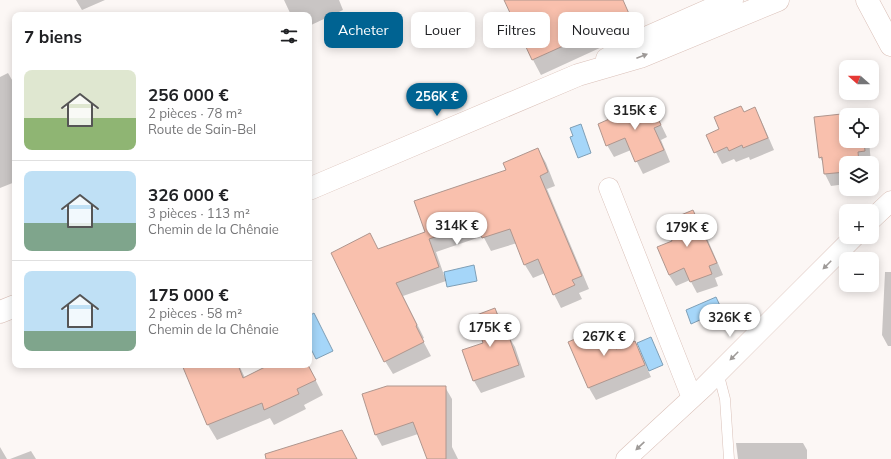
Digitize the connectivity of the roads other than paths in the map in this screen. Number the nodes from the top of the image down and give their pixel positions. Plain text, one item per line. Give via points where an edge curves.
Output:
1 (732, 0) edge
2 (778, 0) edge
3 (867, 0) edge
4 (891, 45) edge
5 (578, 75) junction
6 (312, 188) edge
7 (608, 188) dead end
8 (891, 201) edge
9 (879, 212) edge
10 (847, 244) edge
11 (12, 307) edge
12 (0, 312) edge
13 (718, 372) junction
14 (692, 398) junction
15 (626, 459) edge
16 (730, 459) edge

1 - 5 main road via 632,44
5 -> 2 main road via 640,57
3 - 4 main road
5 - 6 main road
7 - 14 street
8 - 9 street
10 -> 13 street
11 - 12 main road
13 - 14 street
13 - 16 lane via 725,400
14 -> 15 street

